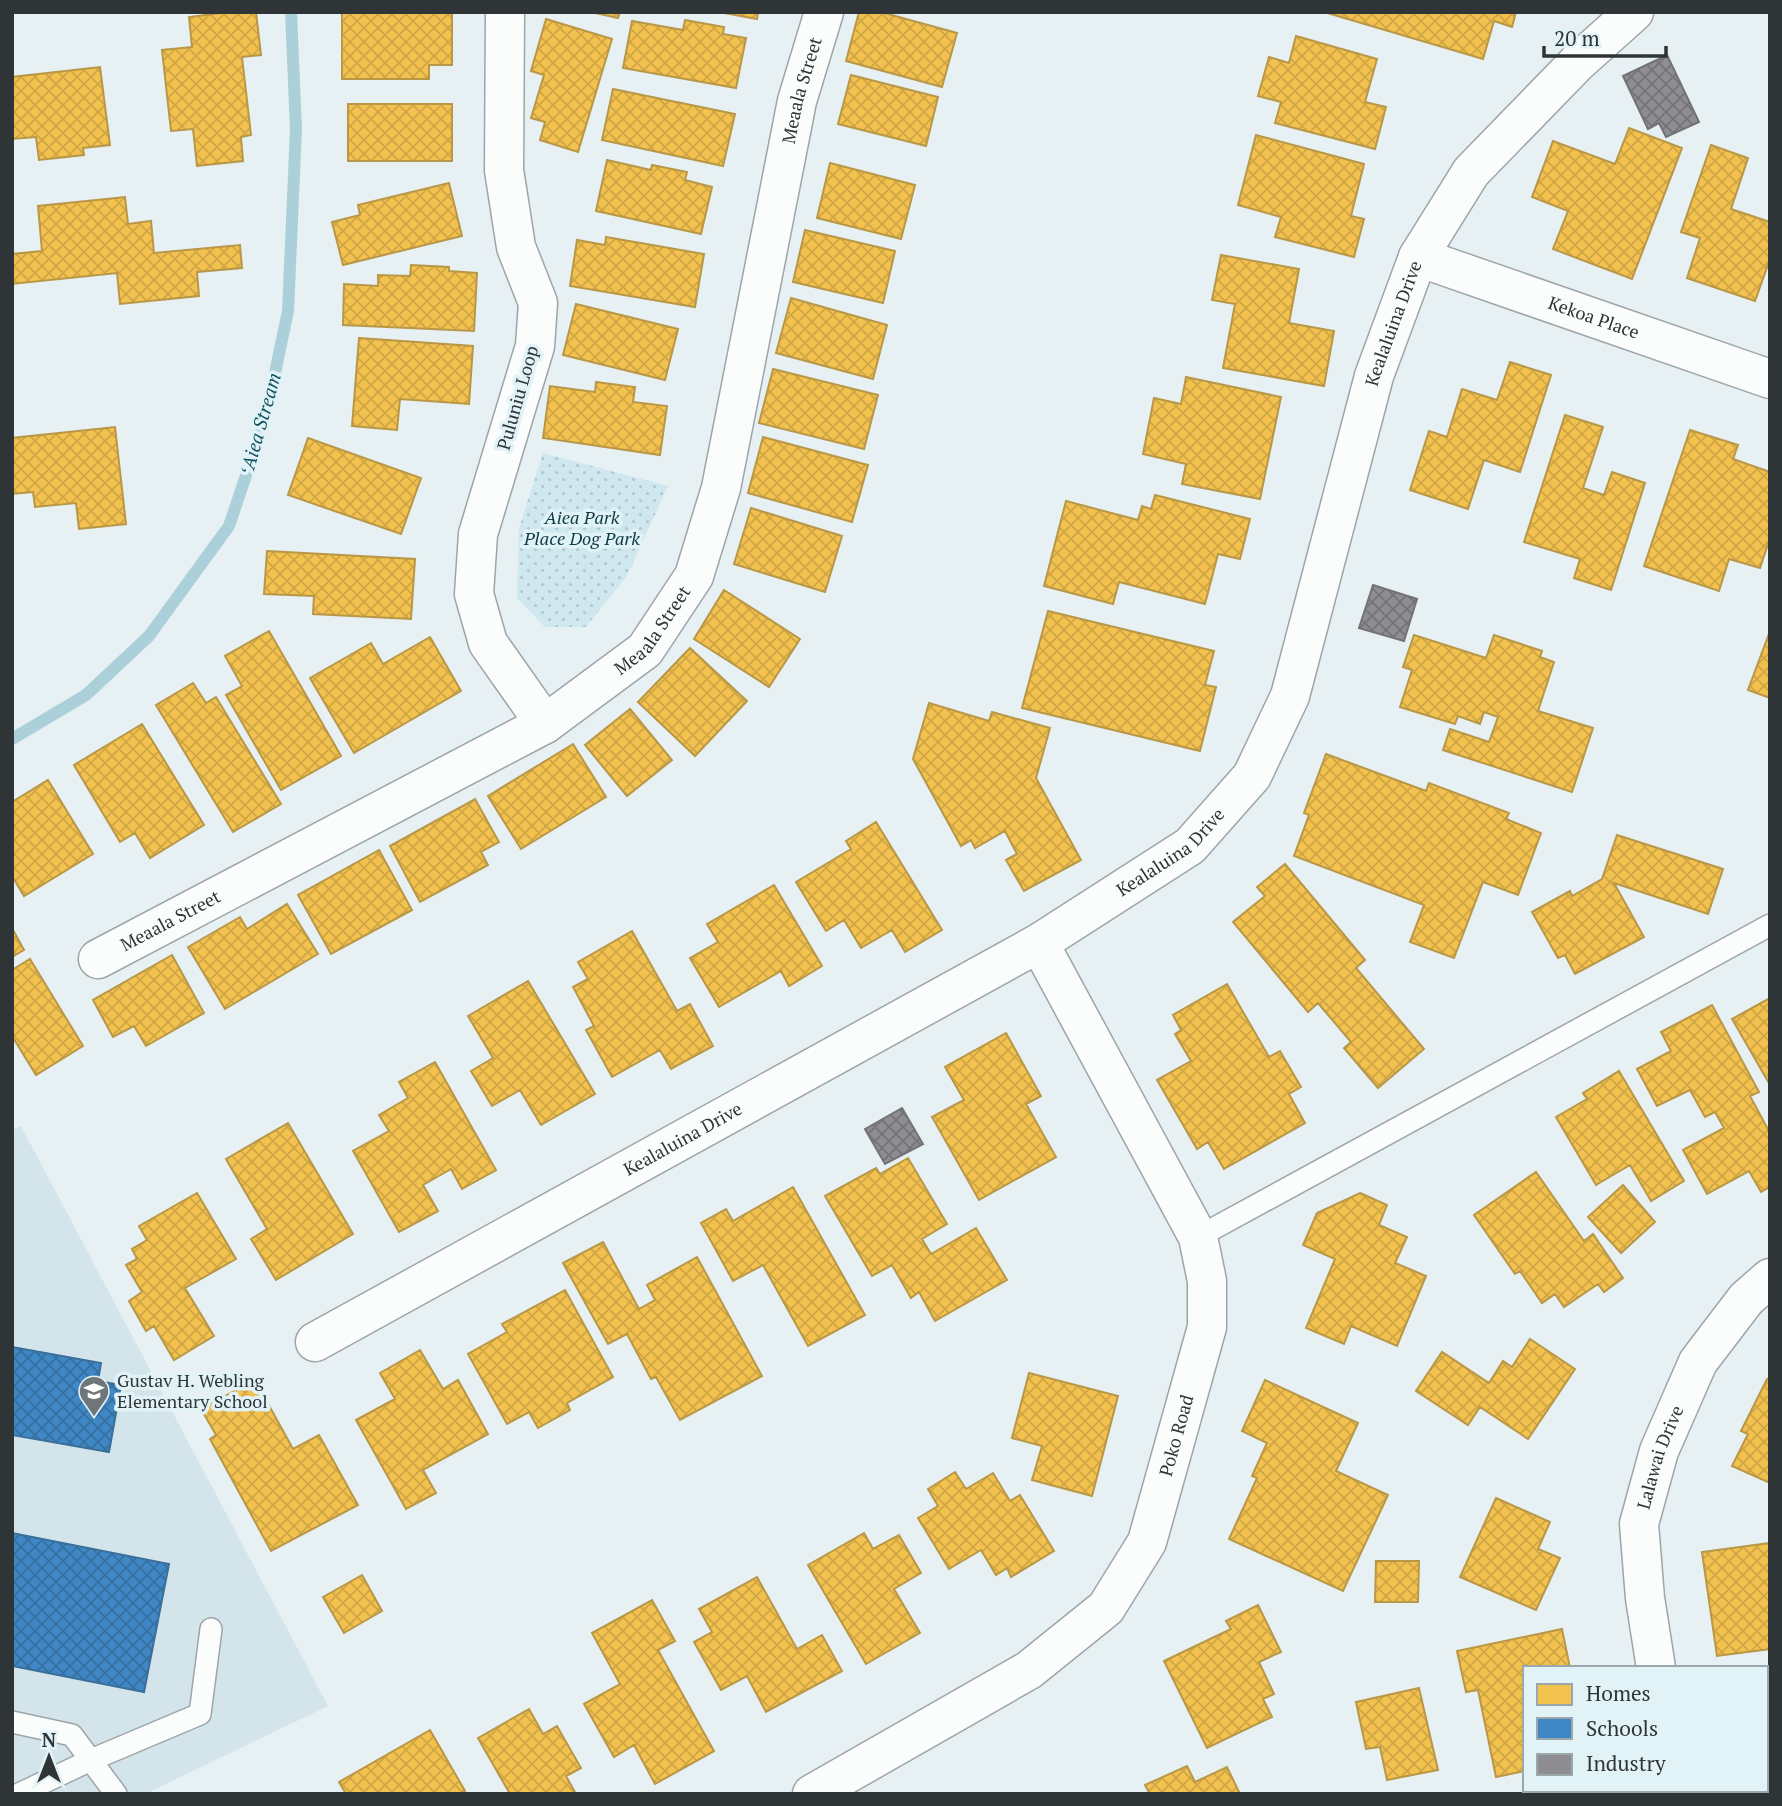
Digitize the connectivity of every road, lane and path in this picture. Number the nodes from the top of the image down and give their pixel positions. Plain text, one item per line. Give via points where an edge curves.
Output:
1 (505, 12) edge
2 (824, 12) edge
3 (1634, 12) edge
4 (1418, 257) junction
5 (1770, 379) edge
6 (545, 724) junction
7 (1770, 925) edge
8 (1039, 943) junction
9 (98, 959) dead end
10 (1198, 1237) junction
11 (1770, 1278) edge
12 (315, 1342) dead end
13 (211, 1629) dead end
14 (1656, 1666) edge
15 (12, 1722) edge
16 (91, 1760) junction
17 (19, 1794) edge
18 (116, 1794) edge
19 (812, 1794) edge

1 - 6 street, Puluniu Loop via 504,170 516,247 538,303 535,346 478,534 474,594 488,643
2 - 6 street, Meaala Street via 797,101 721,488 694,576 645,650
3 - 4 street, Kealaluina Drive via 1577,63 1471,172
4 - 5 street, Kekoa Place
4 - 8 street, Kealaluina Drive via 1374,376 1290,696 1252,776 1190,846
6 - 9 street, Meaala Street
7 - 10 lane
8 - 10 street, Poko Road
8 - 12 street, Kealaluina Drive
10 - 19 street, Poko Road via 1207,1281 1207,1327 1147,1542 1106,1608 1029,1670
11 - 14 street, Lalawai Drive via 1746,1299 1698,1362 1659,1451 1639,1524
13 - 16 lane via 200,1714
15 - 16 lane via 72,1735
16 - 17 lane
16 - 18 lane

